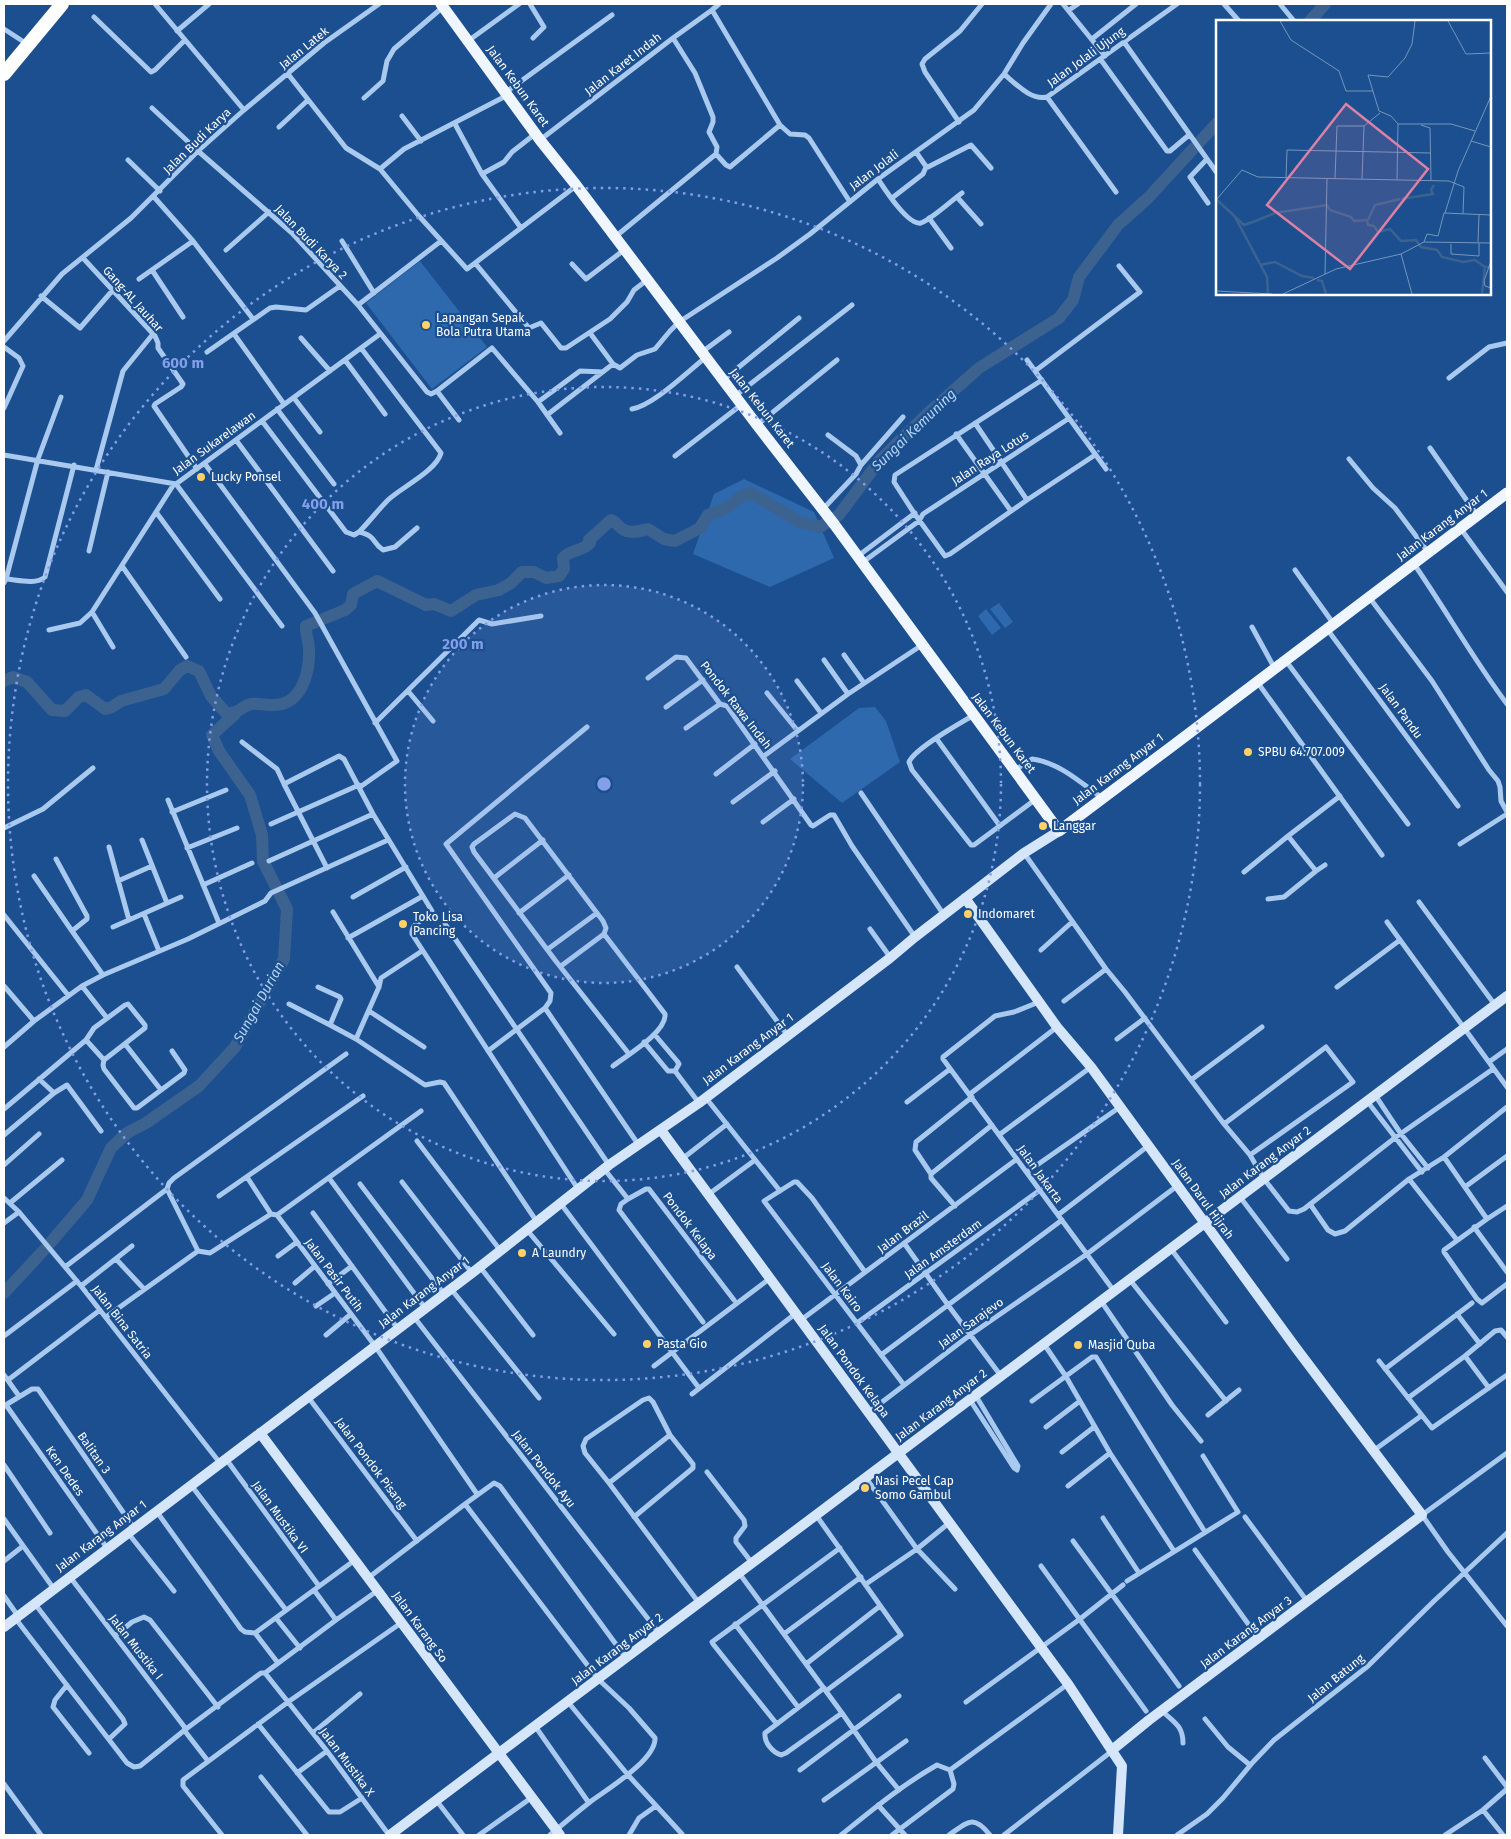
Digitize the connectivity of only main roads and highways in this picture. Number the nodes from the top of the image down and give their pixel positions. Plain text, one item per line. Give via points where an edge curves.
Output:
1 (53, 4) edge
2 (62, 4) edge
3 (442, 5) edge
4 (4, 64) edge
5 (4, 74) edge
6 (1507, 493) edge
7 (1059, 831) joint

1 - 4 highway
2 - 5 highway
3 - 7 main road, Jalan Kebun Karet via 538,137 834,524
6 - 7 main road, Jalan Karang Anyar 1

